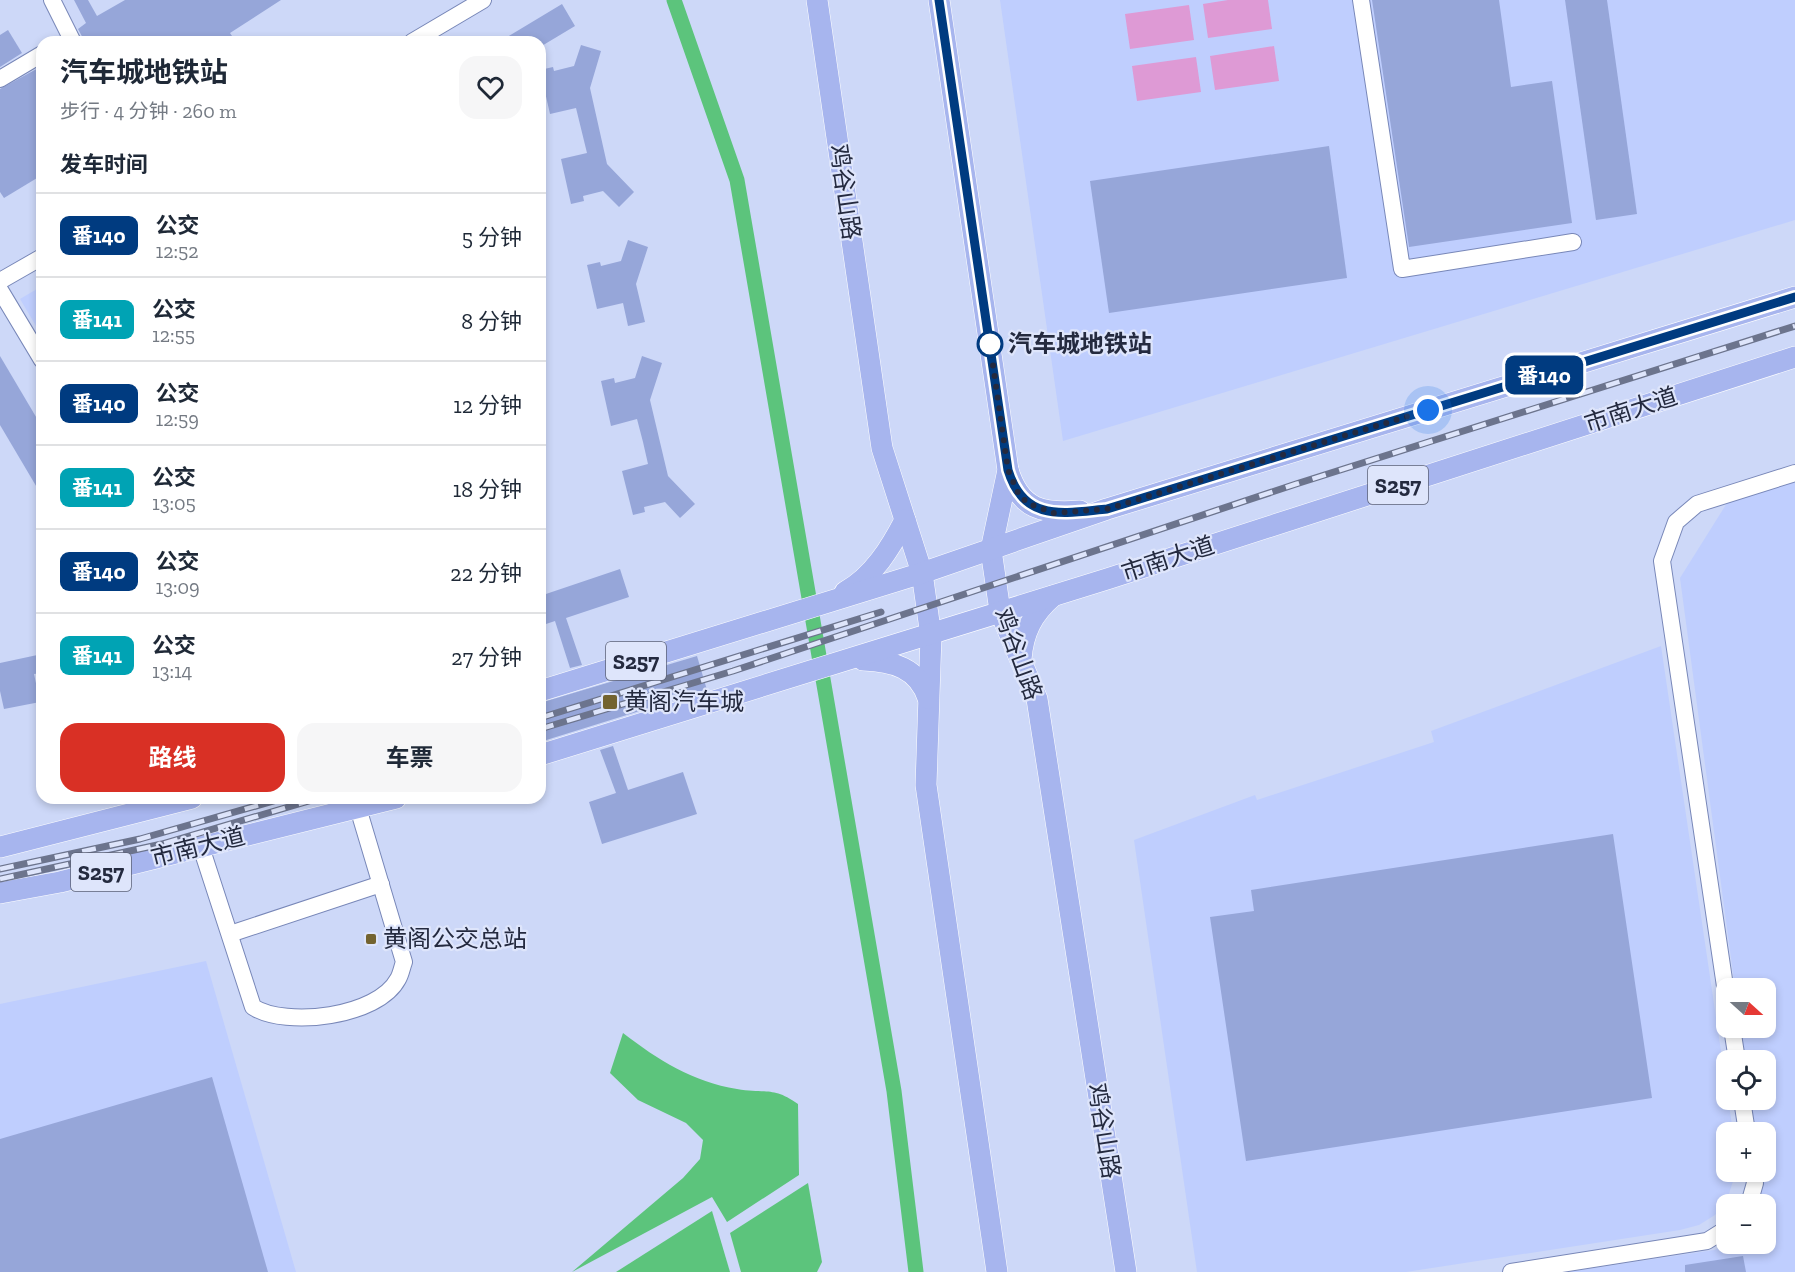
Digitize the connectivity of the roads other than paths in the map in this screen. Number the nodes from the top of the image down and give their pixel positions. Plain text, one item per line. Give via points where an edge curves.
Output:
1 (52, 0) edge
2 (483, 0) edge
3 (817, 0) edge
4 (939, 0) edge
5 (1361, 0) edge
6 (67, 36) edge
7 (422, 36) edge
8 (36, 58) edge
9 (0, 79) edge
10 (1573, 242) dead end
11 (36, 260) edge
12 (0, 281) edge
13 (0, 290) edge
14 (1795, 297) edge
15 (36, 350) edge
16 (1795, 357) edge
17 (1008, 470) junction
18 (1795, 473) edge
19 (1107, 509) junction
20 (905, 520) junction
21 (991, 550) junction
22 (922, 573) junction
23 (1054, 595) junction
24 (830, 601) junction
25 (1000, 611) junction
26 (931, 636) junction
27 (844, 660) junction
28 (1020, 660) junction
29 (546, 690) edge
30 (928, 711) junction
31 (546, 753) edge
32 (168, 804) edge
33 (373, 804) edge
34 (358, 808) junction
35 (0, 847) edge
36 (201, 847) junction
37 (381, 884) junction
38 (0, 893) edge
39 (230, 934) junction
40 (1724, 978) edge
41 (1716, 1235) edge
42 (997, 1272) edge
43 (1126, 1272) edge
44 (1511, 1272) edge

1 - 6 street
2 - 7 street
3 - 20 main road, 鸡谷山路 via 882,448
4 - 17 main road, 鸡谷山路
5 - 10 street via 1402,269
8 - 9 street
11 - 12 street
13 - 15 street
14 - 19 main road, S257
16 - 23 main road, 市南大道 / S257
17 - 19 main road via 1019,495 1041,510 1054,513
17 - 21 main road, 鸡谷山路
18 - 40 street via 1697,504 1676,522 1662,561
19 - 21 main road, S257
20 - 22 main road, 鸡谷山路
20 - 24 main road via 868,574
21 - 22 main road, S257
21 - 25 main road, 鸡谷山路
22 - 24 main road, S257
22 - 26 main road, 鸡谷山路
23 - 25 main road, 市南大道 / S257
23 - 28 main road via 1026,630
24 - 29 main road, S257
25 - 26 main road, 市南大道 / S257
25 - 28 main road, 鸡谷山路
26 - 27 main road, 市南大道 / S257
26 - 30 main road, 鸡谷山路
27 - 30 main road via 879,661 907,669 924,686
27 - 31 main road, 市南大道 / S257
28 - 43 main road, 鸡谷山路 via 1037,699
30 - 42 main road, 鸡谷山路 via 926,785
32 - 35 main road, 市南大道 / S257
33 - 34 main road, 市南大道 / S257
34 - 36 main road, 市南大道 / S257
34 - 37 street
36 - 38 main road, 市南大道 / S257
36 - 39 street
37 - 39 street
37 - 39 street via 404,962 398,980 385,994 356,1008 318,1019 266,1015 253,1007
41 - 44 street via 1707,1241

